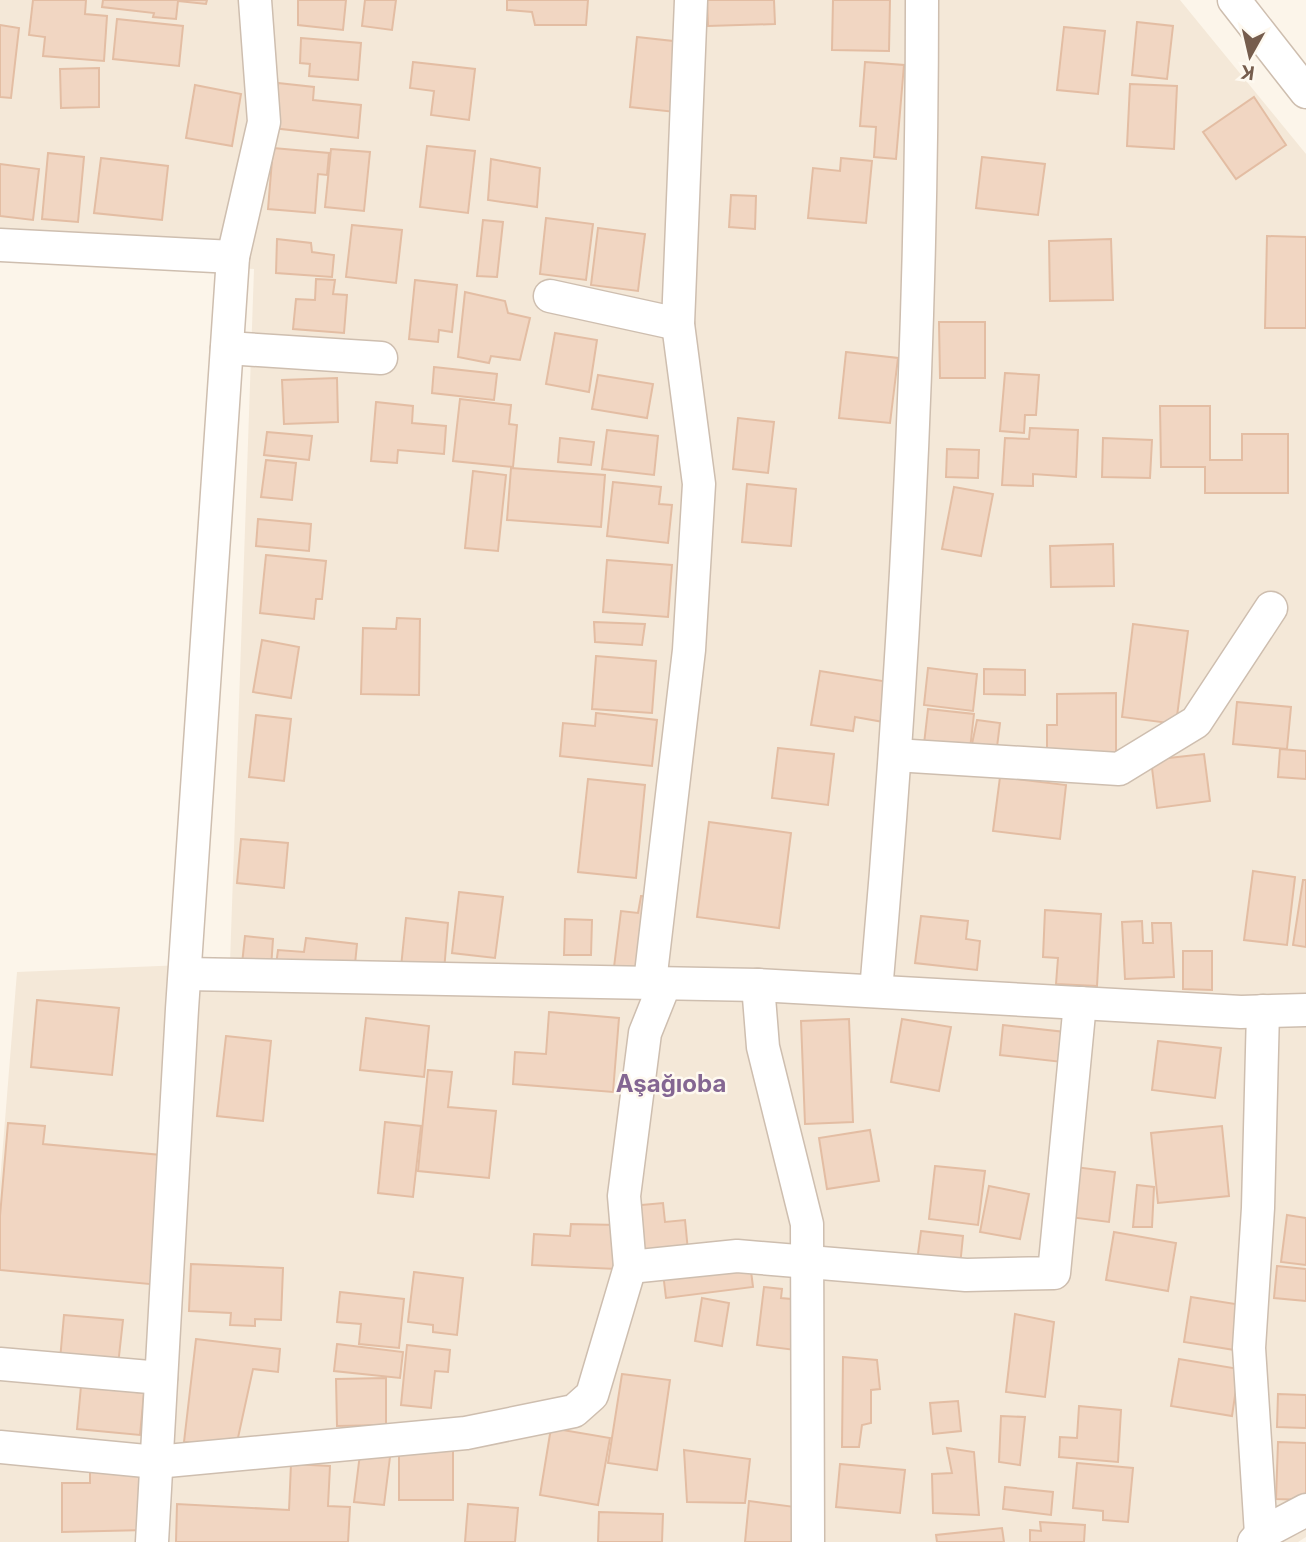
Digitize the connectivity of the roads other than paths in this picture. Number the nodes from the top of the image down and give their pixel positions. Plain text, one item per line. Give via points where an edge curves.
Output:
1 (255, 0) edge
2 (691, 0) edge
3 (922, 0) edge
4 (1234, 0) edge
5 (1306, 92) edge
6 (0, 245) edge
7 (233, 257) junction
8 (550, 296) dead end
9 (678, 324) junction
10 (227, 348) junction
11 (381, 358) dead end
12 (1271, 608) dead end
13 (895, 755) junction
14 (185, 974) junction
15 (650, 982) junction
16 (758, 985) junction
17 (876, 991) junction
18 (1080, 1003) junction
19 (1306, 1010) edge
20 (1263, 1011) junction
21 (807, 1264) junction
22 (630, 1267) junction
23 (0, 1364) edge
24 (161, 1378) junction
25 (0, 1447) edge
26 (156, 1462) junction
27 (1306, 1510) edge
28 (1258, 1538) edge
29 (152, 1542) edge
30 (808, 1542) edge

1 - 7 street via 264,122
2 - 9 street
3 - 13 street via 914,423
4 - 5 street
6 - 7 street
7 - 10 street
8 - 9 street
9 - 15 street via 699,484 689,650
10 - 11 street
10 - 14 street
12 - 13 street via 1196,722 1119,769
13 - 17 street
14 - 15 street
14 - 24 street
15 - 16 street
15 - 22 street via 663,988 645,1034 624,1196
16 - 17 street
16 - 21 street via 763,1047 807,1224
17 - 18 street
18 - 20 street
18 - 21 street via 1054,1273 966,1275
19 - 20 street
20 - 28 street via 1249,1349
21 - 22 street via 737,1256
21 - 30 street
22 - 26 street via 592,1395 574,1411 466,1433
23 - 24 street
24 - 26 street
25 - 26 street
26 - 29 street
27 - 28 street

